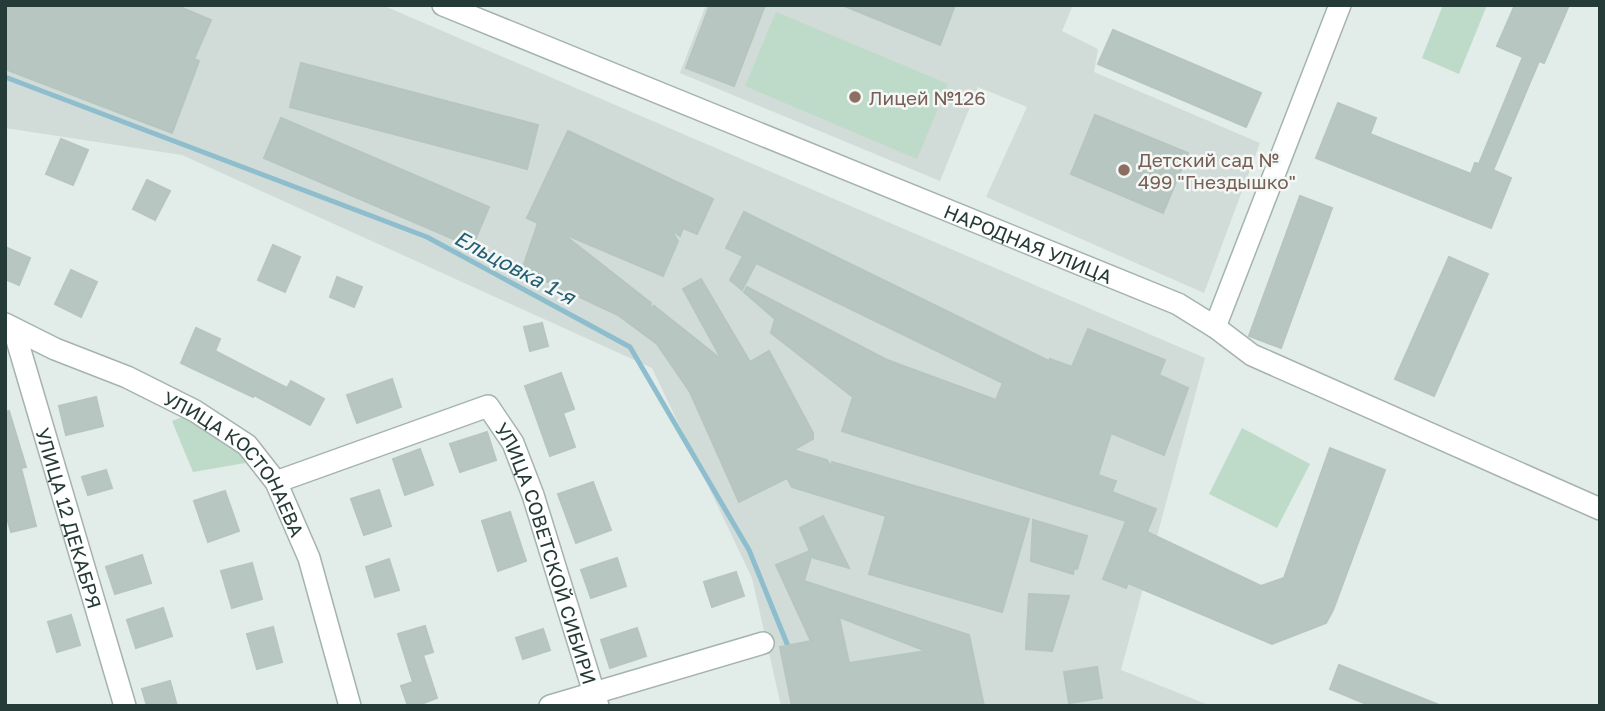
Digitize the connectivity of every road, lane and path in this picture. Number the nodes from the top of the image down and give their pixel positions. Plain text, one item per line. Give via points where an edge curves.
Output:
1 (443, 5) edge
2 (1340, 5) edge
3 (10, 327) edge
4 (1215, 327) junction
5 (275, 482) junction
6 (1600, 509) edge
7 (763, 643) dead end
8 (596, 699) edge
9 (125, 706) edge
10 (351, 706) edge
11 (550, 706) edge

1 - 4 street, НАРОДНАЯ УЛИЦА via 1178,304
2 - 4 street
3 - 5 street, УЛИЦА КОСТОНАЕВА via 195,411 247,445
3 - 9 street, УЛИЦА 12 ДЕКАБРЯ
4 - 6 street, НАРОДНАЯ УЛИЦА via 1252,355
5 - 8 street, УЛИЦА СОВЕТСКОЙ СИБИРИ via 488,405 513,443 533,495
5 - 10 street, УЛИЦА КОСТОНАЕВА via 309,558
7 - 8 street
8 - 11 street

